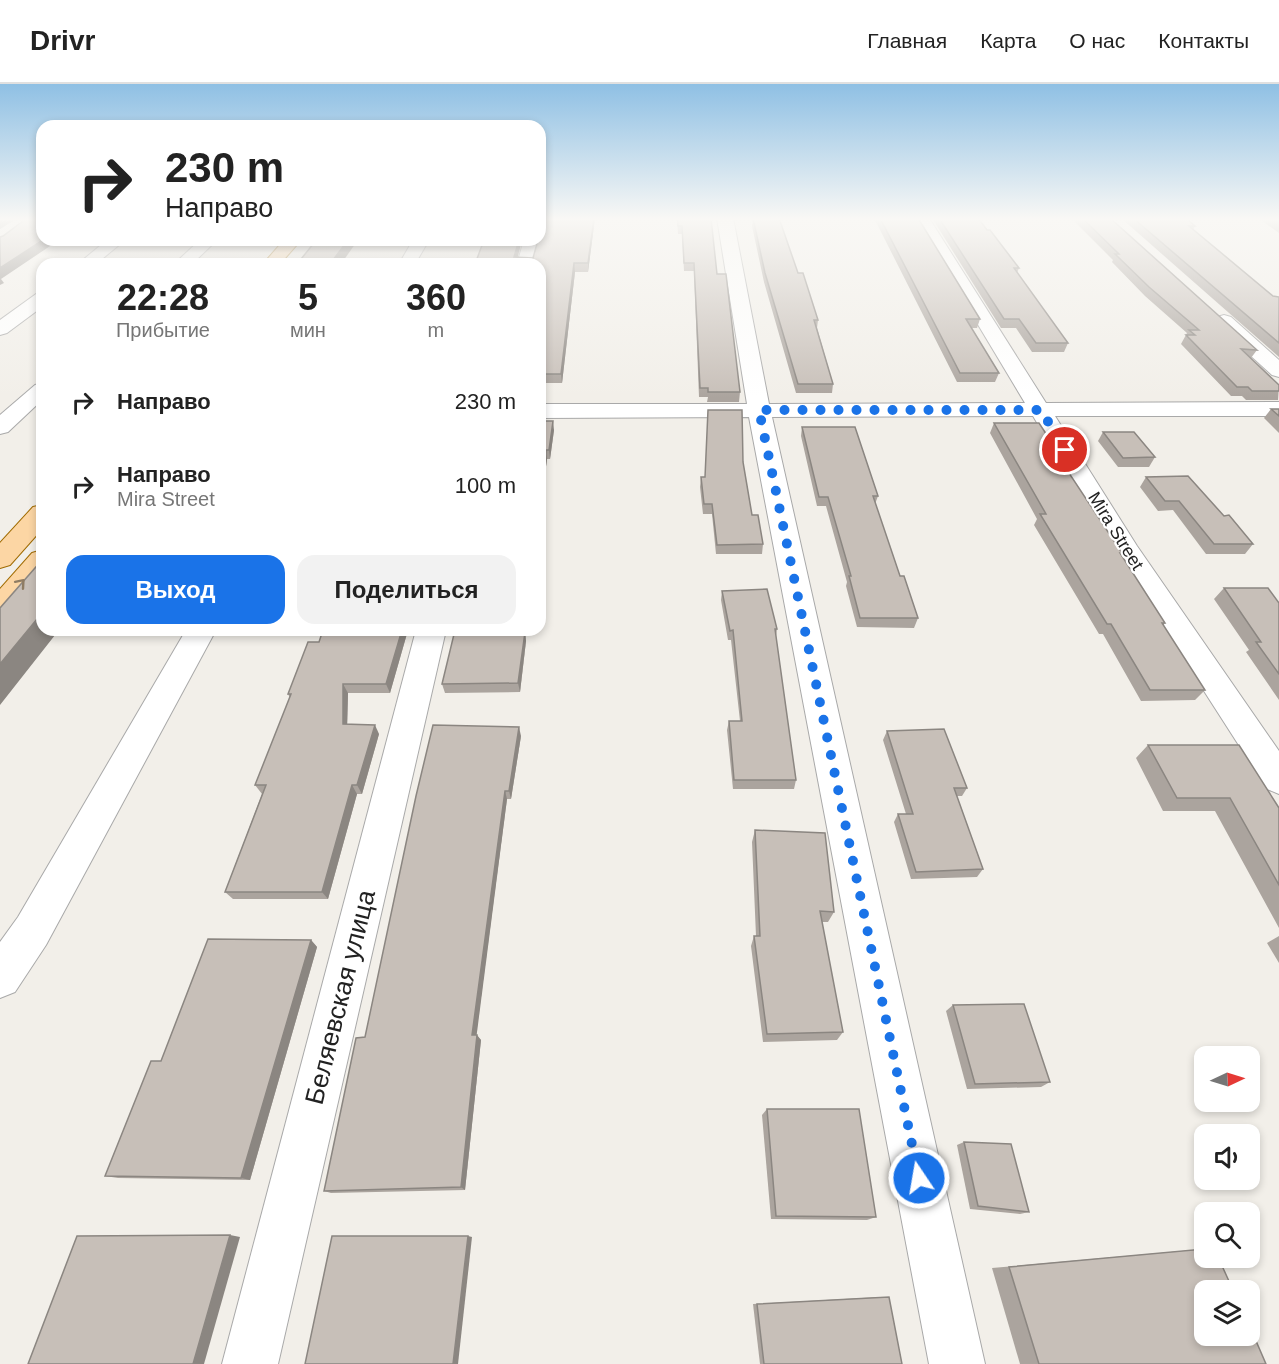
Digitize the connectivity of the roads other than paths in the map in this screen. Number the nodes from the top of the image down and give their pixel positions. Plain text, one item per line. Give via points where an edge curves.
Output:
1 (736, 278) edge
2 (958, 278) edge
3 (36, 302) edge
4 (1211, 310) edge
5 (0, 329) edge
6 (1279, 371) edge
7 (36, 394) edge
8 (1279, 409) edge
9 (759, 410) junction
10 (1041, 410) junction
11 (546, 411) edge
12 (0, 427) edge
13 (36, 520) edge
14 (0, 559) edge
15 (36, 566) edge
16 (0, 607) edge
17 (198, 636) edge
18 (430, 636) edge
19 (1279, 779) edge
20 (0, 977) edge
21 (250, 1364) edge
22 (957, 1364) edge

1 - 9 street
2 - 10 street, Mira Street
3 - 5 street
4 - 6 street
7 - 12 street
8 - 10 street
9 - 10 street
9 - 11 street
9 - 22 street
10 - 19 street, Mira Street via 1127,551
13 - 14 main road
16 -> 15 main road
17 - 20 street via 32,931
18 - 21 street, Беляевская улица

